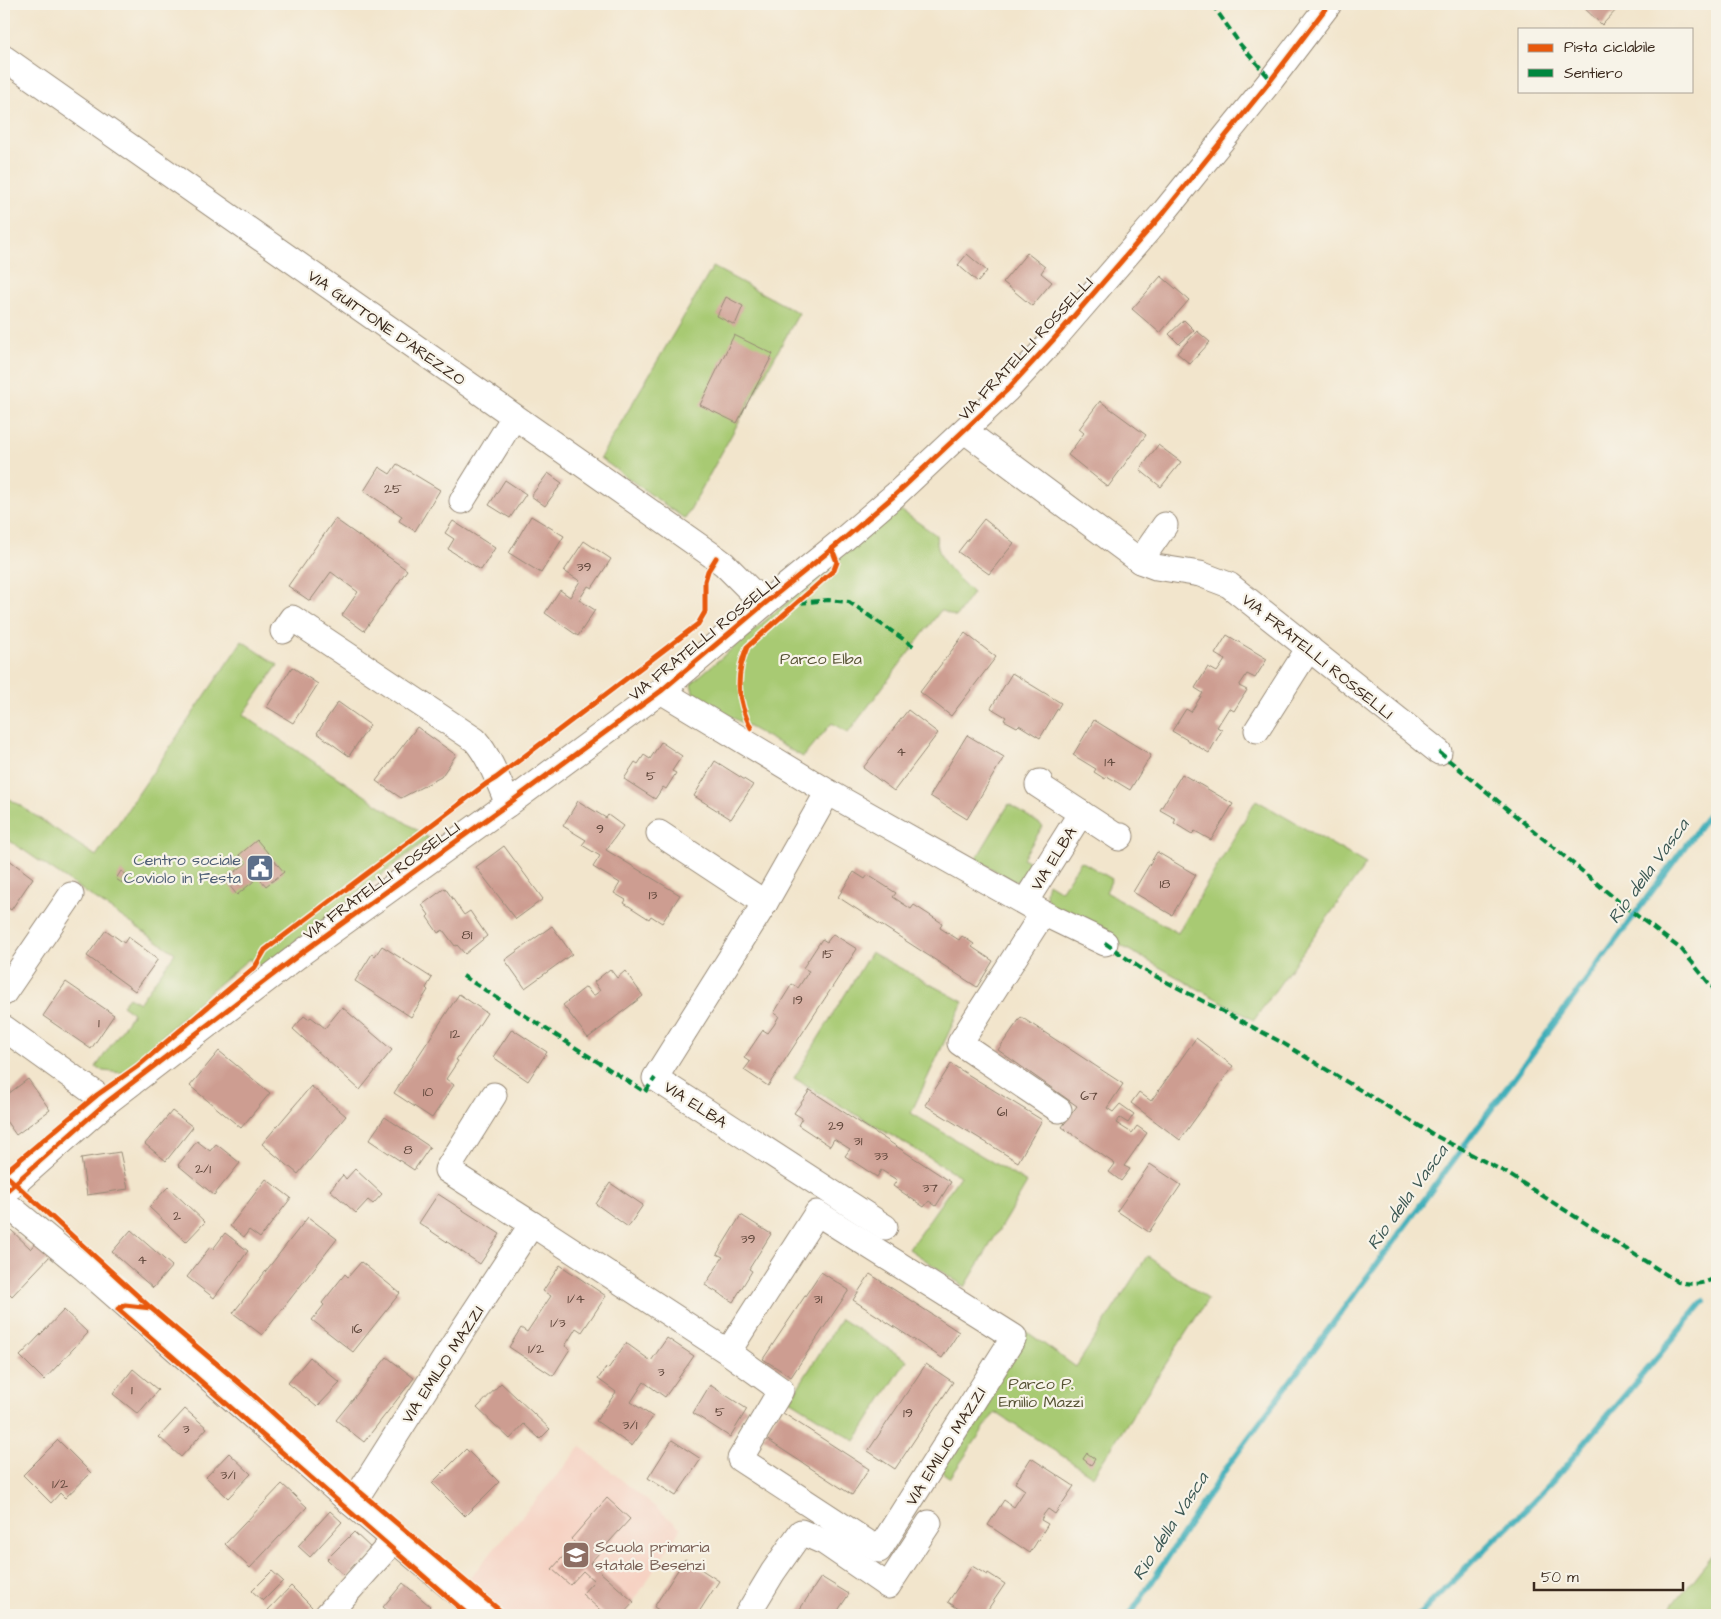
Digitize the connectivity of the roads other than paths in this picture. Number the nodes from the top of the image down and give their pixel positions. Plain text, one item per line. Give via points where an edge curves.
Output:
1 (1329, 4) edge
2 (4, 58) edge
3 (514, 417) junction
4 (965, 430) junction
5 (462, 501) dead end
6 (1165, 525) dead end
7 (1140, 560) junction
8 (764, 604) junction
9 (283, 631) dead end
10 (1309, 648) junction
11 (661, 691) junction
12 (1257, 730) dead end
13 (1439, 752) dead end
14 (1040, 782) dead end
15 (828, 792) junction
16 (508, 804) junction
17 (1081, 813) junction
18 (658, 833) dead end
19 (1121, 836) dead end
20 (72, 895) dead end
21 (765, 903) junction
22 (1034, 908) junction
23 (1106, 943) dead end
24 (4, 993) edge
25 (4, 1028) edge
26 (494, 1095) dead end
27 (107, 1102) junction
28 (1059, 1110) dead end
29 (4, 1193) edge
30 (4, 1202) edge
31 (532, 1224) junction
32 (885, 1226) dead end
33 (728, 1352) junction
34 (351, 1503) junction
35 (929, 1523) dead end
36 (394, 1540) junction
37 (327, 1615) edge
38 (483, 1615) edge
39 (747, 1615) edge

1 - 4 street, VIA FRATELLI ROSSELLI via 1139,242 1006,391
2 - 3 street, VIA GUITTONE D'AREZZO
3 - 5 street
3 - 8 street, VIA GUITTONE D'AREZZO via 724,564
4 - 7 street, VIA FRATELLI ROSSELLI
4 - 8 street, VIA FRATELLI ROSSELLI via 851,533
6 - 7 street
7 - 10 street, VIA FRATELLI ROSSELLI via 1156,567 1200,574 1229,585
8 - 11 street, VIA FRATELLI ROSSELLI
9 - 16 street via 292,618 475,740
10 - 12 street
10 - 13 street, VIA FRATELLI ROSSELLI
11 - 15 street, VIA ELBA
11 - 16 street, VIA FRATELLI ROSSELLI
14 - 17 street, VIA ELBA via 1038,785
15 - 21 street, VIA ELBA
15 - 22 street, VIA ELBA
16 - 27 street, VIA FRATELLI ROSSELLI via 304,951
17 - 19 street, VIA ELBA via 1119,838
17 - 22 street, VIA ELBA
18 - 21 street
20 - 24 street
21 - 32 street, VIA ELBA via 655,1078
22 - 23 street, VIA ELBA
22 - 28 street, VIA ELBA via 960,1044
25 - 27 street
26 - 31 street, VIA EMILIO MAZZI via 447,1170
27 - 29 street, VIA FRATELLI ROSSELLI
30 - 34 street
31 - 33 street, VIA EMILIO MAZZI
31 - 34 street, VIA EMILIO MAZZI
33 - 33 street, VIA EMILIO MAZZI via 782,1390 740,1459 879,1550 1014,1337 817,1213
34 - 36 street
35 - 39 street via 888,1586 824,1542 801,1532
36 - 37 street
36 - 38 street

